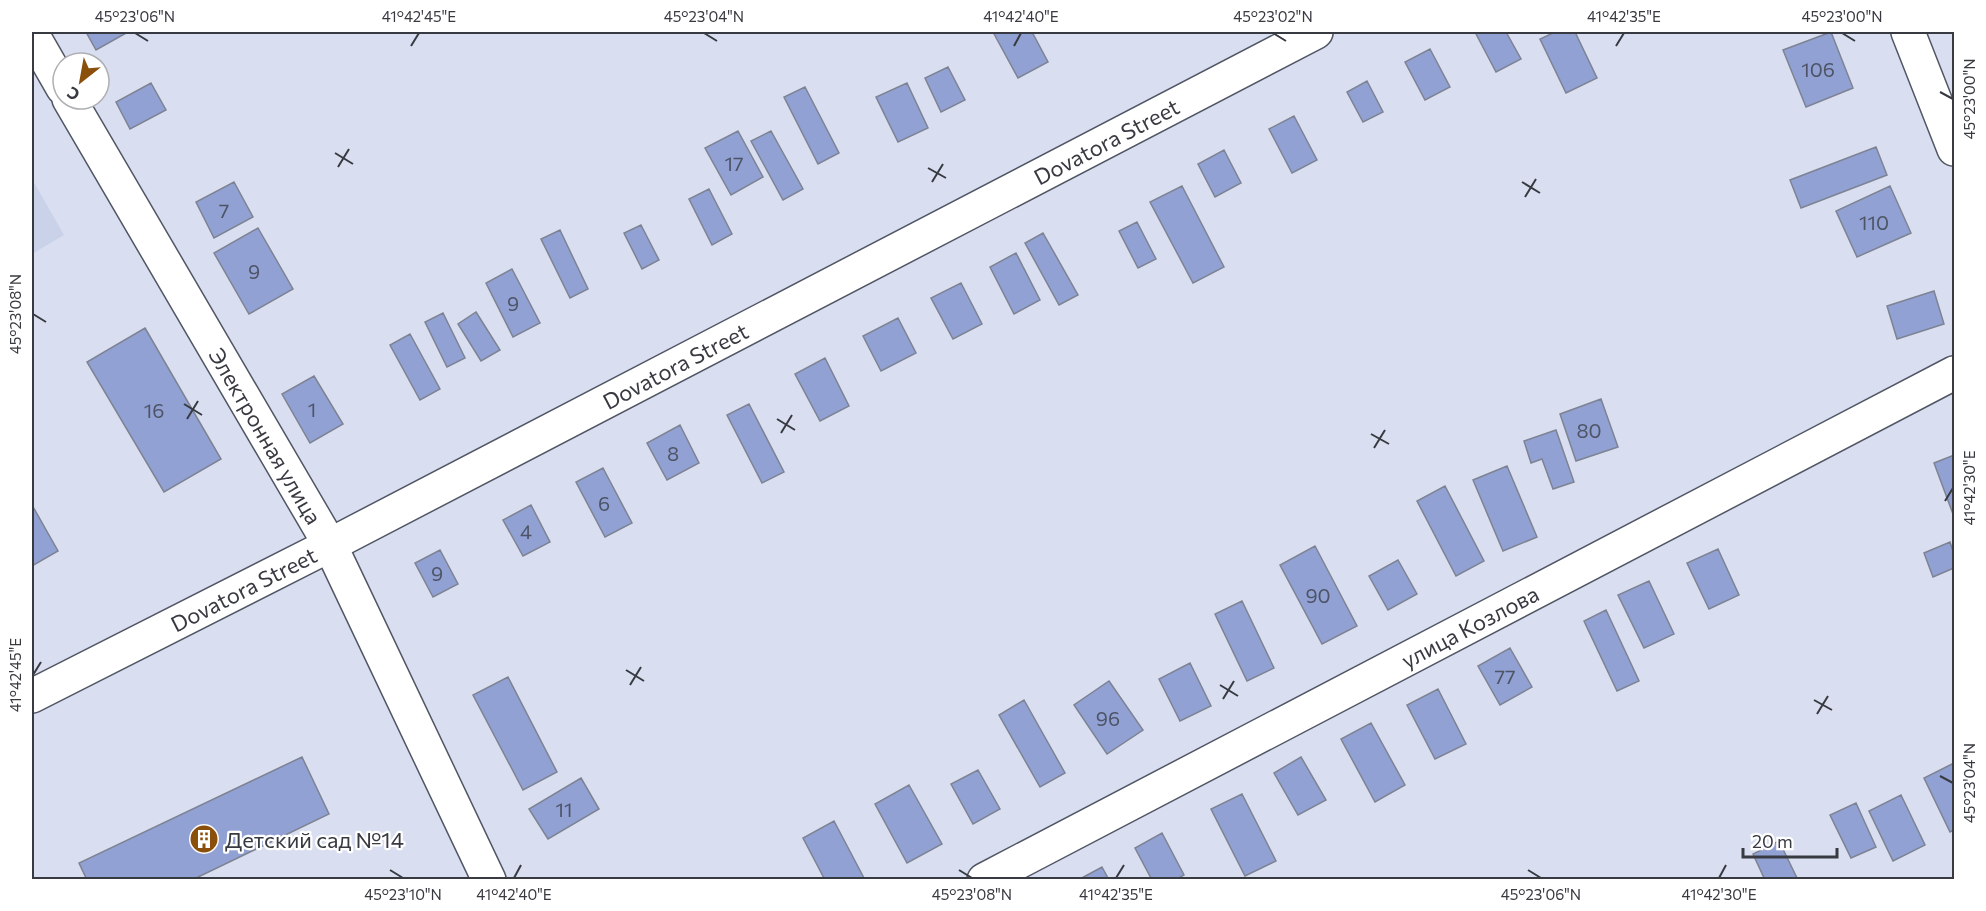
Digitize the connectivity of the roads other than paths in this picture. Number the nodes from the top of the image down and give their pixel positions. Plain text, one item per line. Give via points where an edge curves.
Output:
1 (1316, 32) edge
2 (1908, 32) edge
3 (32, 34) edge
4 (51, 67) edge
5 (76, 111) edge
6 (1954, 149) edge
7 (1954, 373) edge
8 (330, 545) junction
9 (32, 696) edge
10 (489, 879) edge
11 (984, 879) edge

1 - 8 street, Dovatora Street
2 - 6 street
3 - 4 street
5 - 8 street, Электронная улица
7 - 11 street, улица Козлова
8 - 9 street, Dovatora Street
8 - 10 street, Электронная улица

